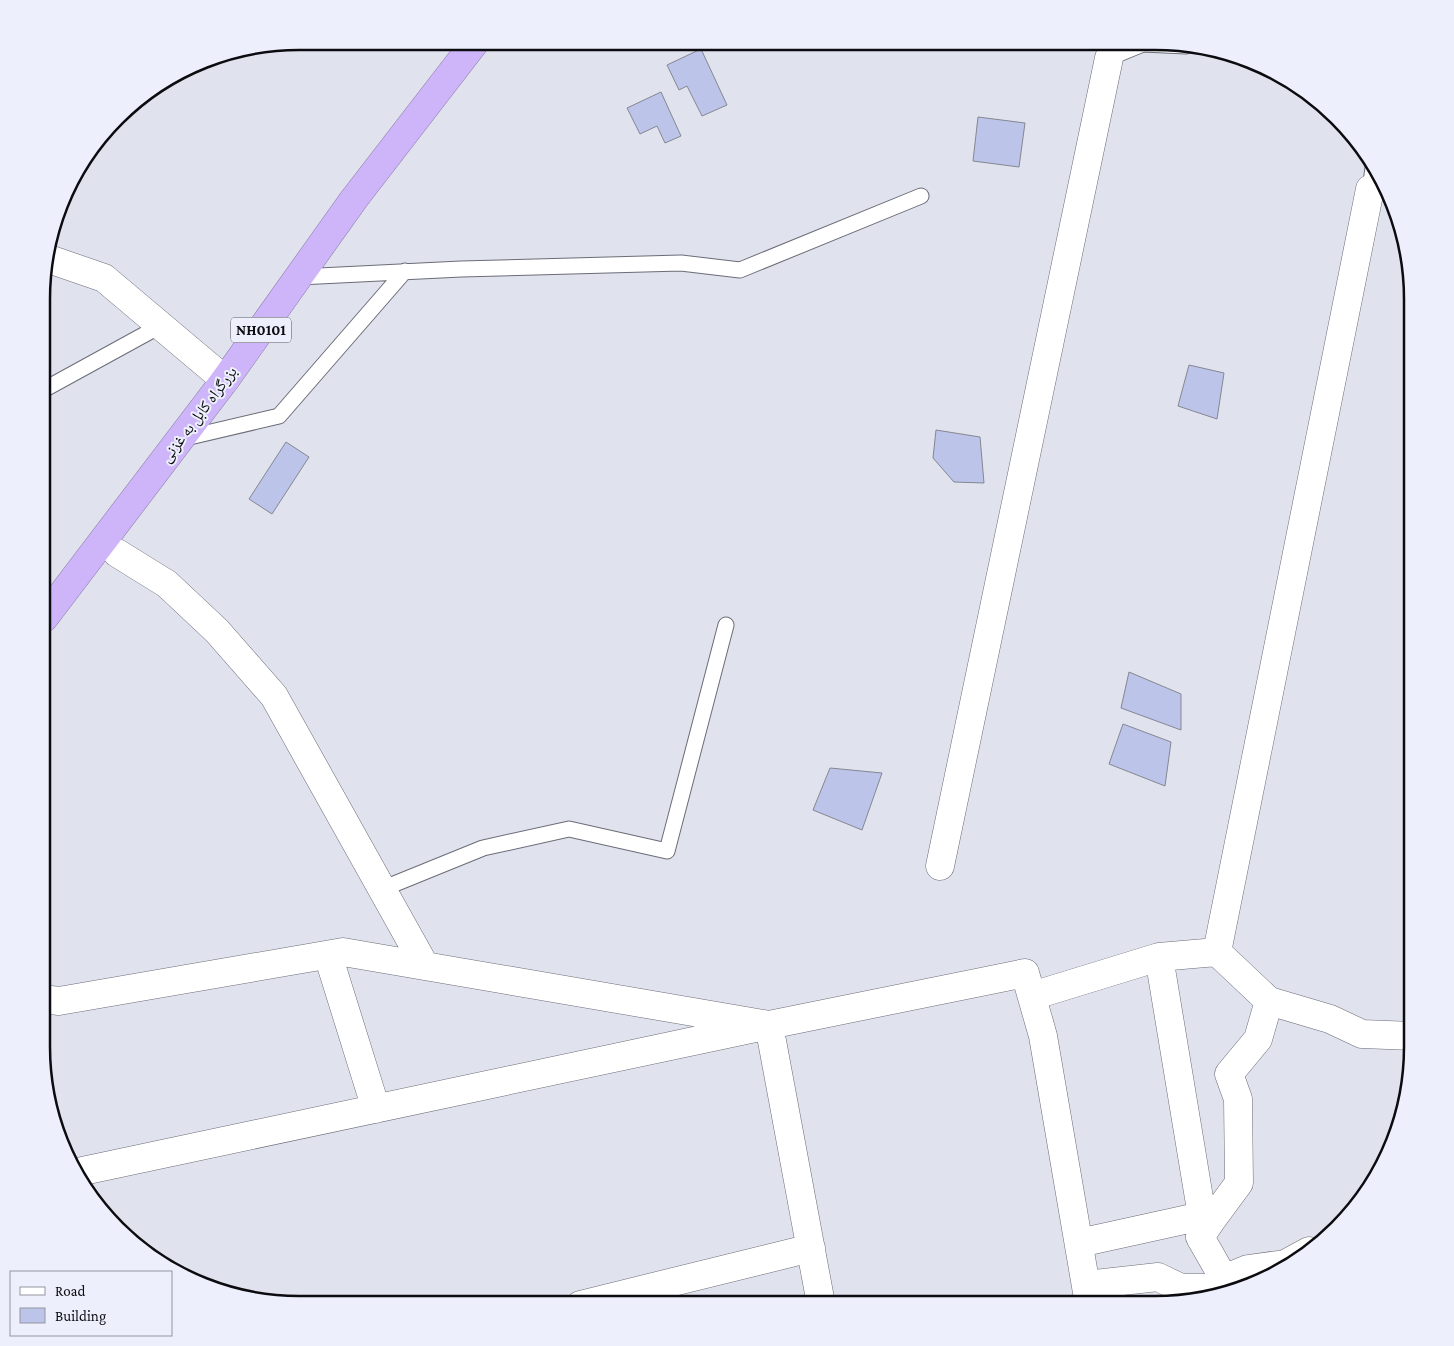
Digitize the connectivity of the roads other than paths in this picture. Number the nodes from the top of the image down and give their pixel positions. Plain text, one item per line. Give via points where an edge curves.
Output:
1 (469, 50) edge
2 (1128, 50) edge
3 (1109, 58) joint
4 (1372, 179) edge
5 (921, 196) dead end
6 (53, 260) edge
7 (405, 272) junction
8 (300, 277) junction
9 (160, 326) junction
10 (224, 380) junction
11 (50, 386) edge
12 (180, 440) junction
13 (117, 553) dead end
14 (50, 610) edge
15 (726, 625) dead end
16 (940, 866) dead end
17 (382, 888) junction
18 (1217, 952) junction
19 (328, 955) junction
20 (1159, 957) junction
21 (425, 966) junction
22 (1032, 996) junction
23 (50, 1000) edge
24 (1269, 1001) junction
25 (769, 1025) junction
26 (1404, 1036) edge
27 (376, 1109) junction
28 (83, 1171) edge
29 (1206, 1219) junction
30 (1079, 1243) junction
31 (811, 1248) junction
32 (1274, 1265) edge
33 (1236, 1283) edge
34 (1233, 1284) edge
35 (1227, 1285) edge
36 (1088, 1295) edge
37 (616, 1296) edge
38 (820, 1296) edge

1 - 8 highway, بزرگراه کابل به غزنی / NH0101 via 354,199
2 - 3 lane
3 - 16 street
4 - 18 street
5 - 7 lane via 740,270 681,263
6 - 9 street via 104,278
7 - 8 lane
7 - 12 lane via 278,416
8 - 10 highway, بزرگراه کابل به غزنی / NH0101
9 - 10 street
9 - 11 lane
10 - 12 highway, بزرگراه کابل به غزنی / NH0101
12 - 14 highway, بزرگراه کابل به غزنی / NH0101
13 - 17 street via 167,584 217,631 274,696
15 - 17 lane via 668,851 568,829 483,848
17 - 21 street
18 - 20 street
18 - 24 street
19 - 21 street via 343,952
19 - 23 street
19 - 27 street
20 - 22 street
20 - 29 street
21 - 25 street
22 - 25 street via 1025,973
22 - 30 street via 1044,1036
24 - 26 street via 1330,1019 1362,1034
24 - 29 street via 1258,1039 1229,1074 1238,1099 1239,1183
25 - 27 street
25 - 31 street
27 - 28 street
29 - 30 street
29 - 34 street via 1200,1237
30 - 36 street
31 - 37 street
31 - 38 street
32 - 33 street via 1248,1269
35 - 36 street via 1180,1288 1158,1277

